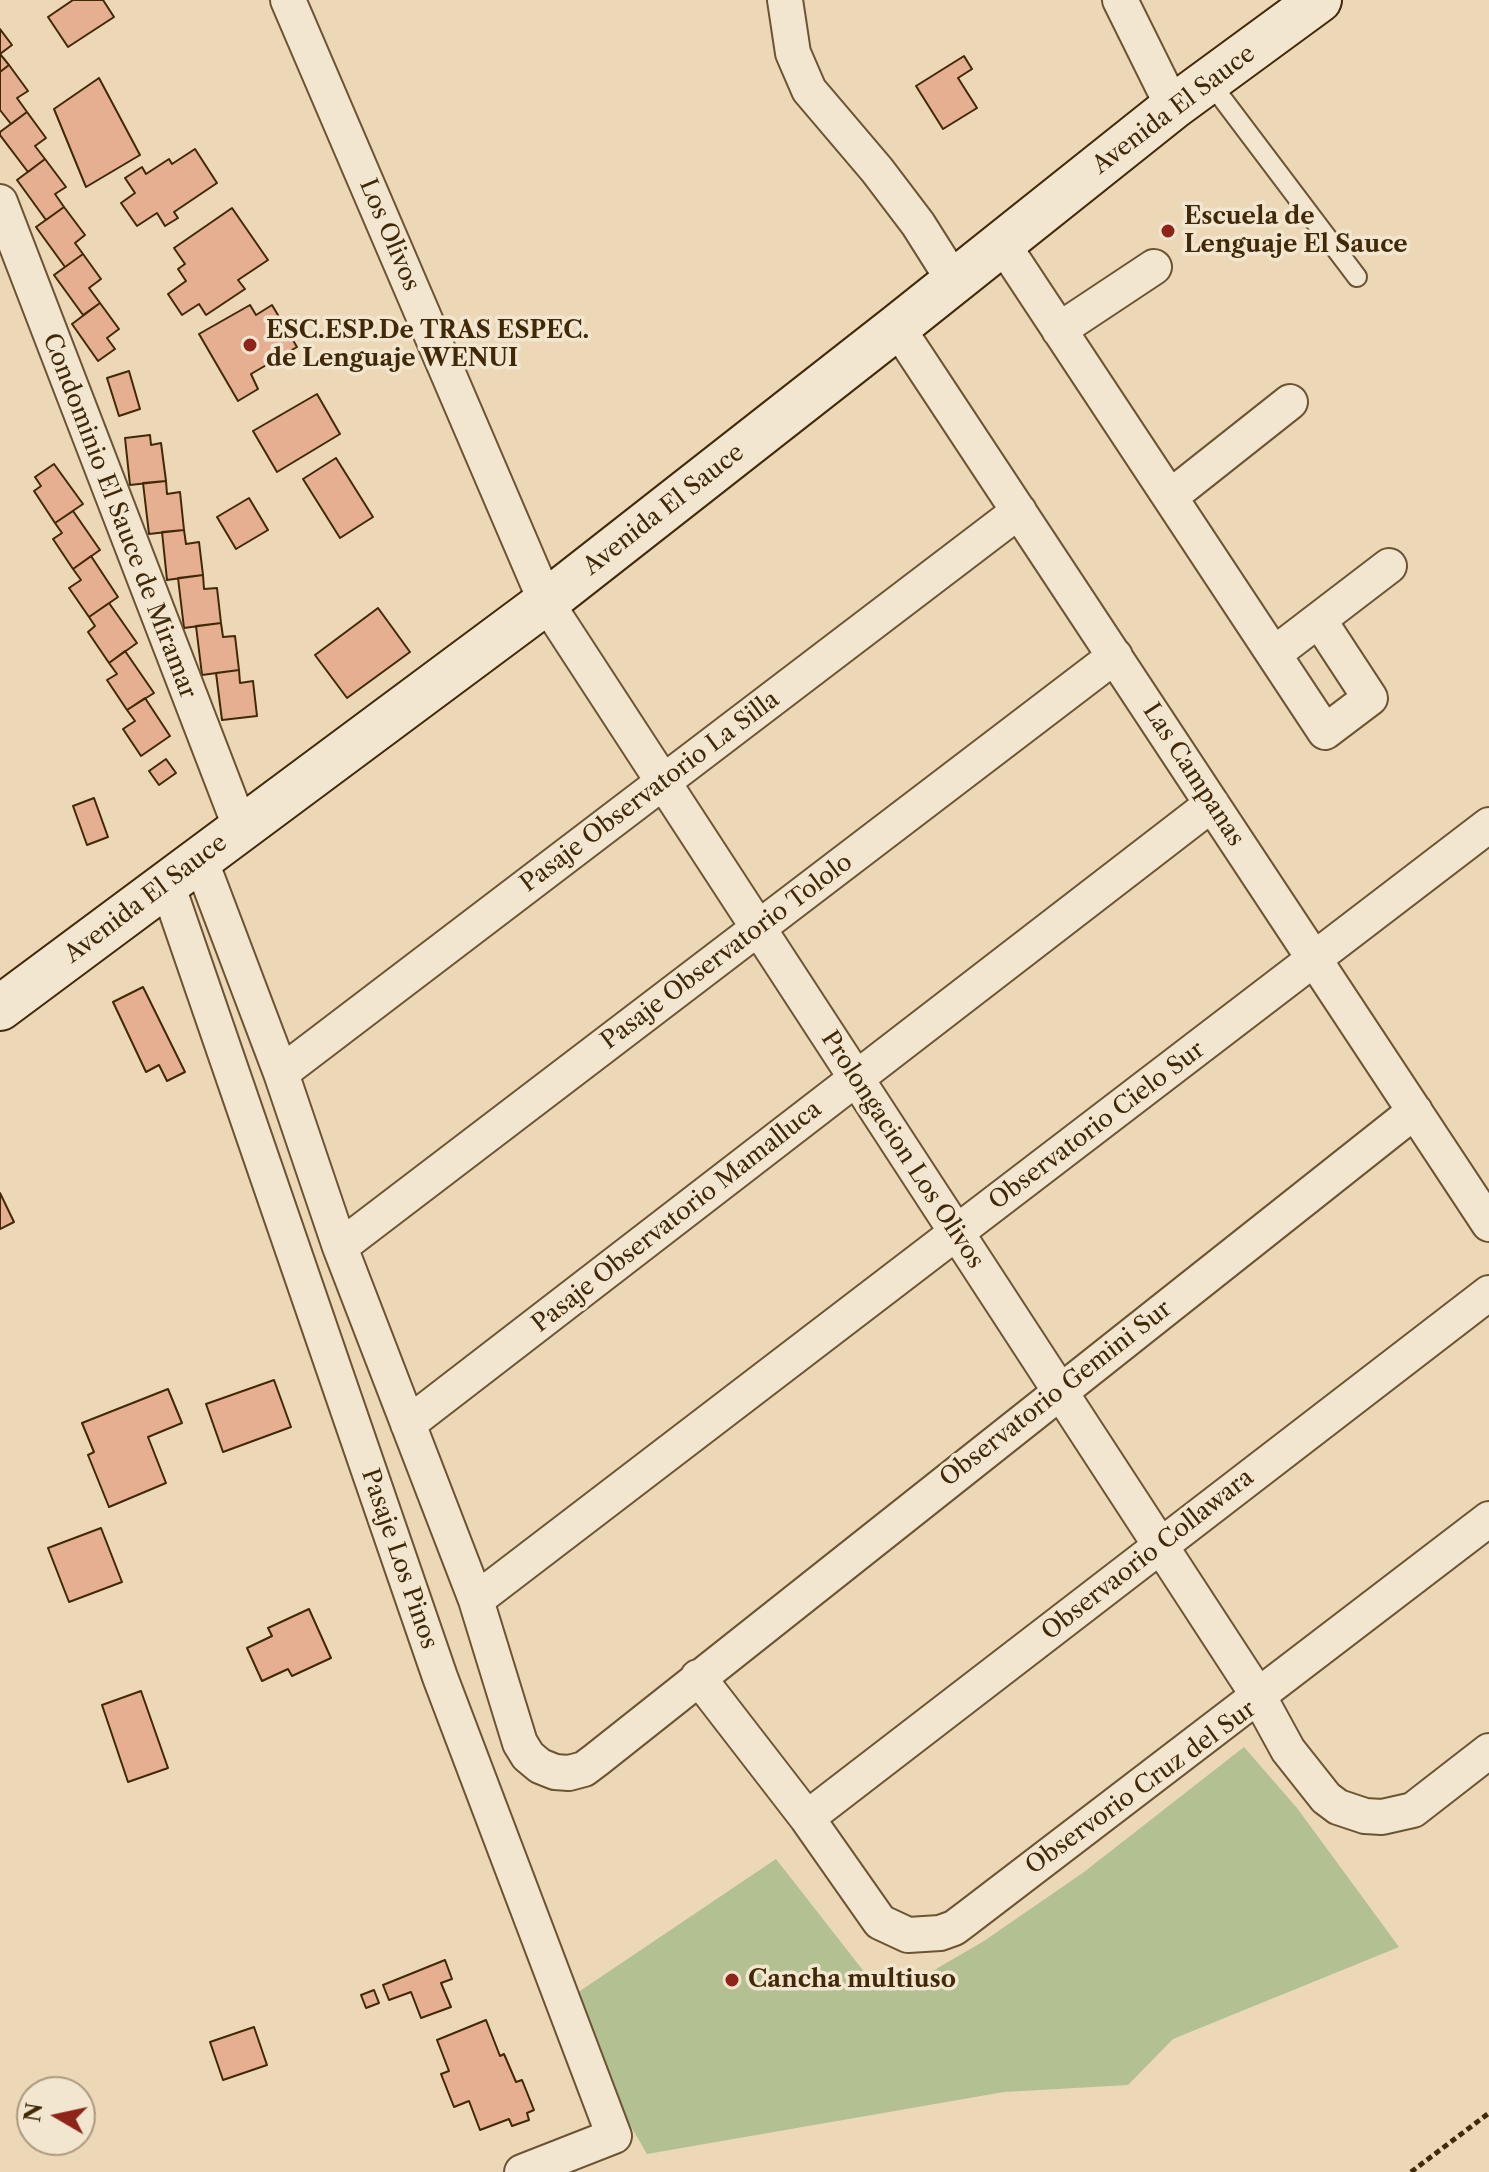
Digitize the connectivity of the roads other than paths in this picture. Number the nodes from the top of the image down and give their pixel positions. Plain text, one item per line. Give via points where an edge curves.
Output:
1 (288, 0) edge
2 (785, 0) edge
3 (1120, 0) edge
4 (1319, 0) edge
5 (1209, 81) junction
6 (1173, 107) junction
7 (0, 202) edge
8 (1002, 243) junction
9 (1154, 267) dead end
10 (1357, 277) dead end
11 (954, 281) junction
12 (897, 327) junction
13 (1059, 330) junction
14 (1290, 402) dead end
15 (1170, 497) junction
16 (1019, 511) junction
17 (1389, 566) dead end
18 (546, 602) junction
19 (1319, 620) junction
20 (1274, 654) junction
21 (1115, 656) junction
22 (664, 782) junction
23 (1212, 804) junction
24 (1489, 825) edge
25 (241, 829) junction
26 (183, 872) junction
27 (758, 928) junction
28 (1314, 959) junction
29 (0, 1008) edge
30 (281, 1073) junction
31 (856, 1079) junction
32 (1415, 1111) junction
33 (1489, 1224) edge
34 (957, 1233) junction
35 (340, 1247) junction
36 (1489, 1293) edge
37 (1059, 1392) junction
38 (408, 1424) junction
39 (1489, 1519) edge
40 (1160, 1546) junction
41 (476, 1600) junction
42 (698, 1677) junction
43 (1259, 1697) junction
44 (1489, 1751) edge
45 (807, 1818) junction
46 (522, 2172) edge

1 - 18 street, Los Olivos
2 - 11 street via 793,53 809,90 918,224
3 - 6 street
4 - 5 street, Avenida El Sauce
5 - 6 street, Avenida El Sauce
5 - 10 lane
6 - 8 street, Avenida El Sauce
7 - 25 street, Condominio El Sauce de Miramar
8 - 11 street, Avenida El Sauce
8 - 13 street
9 - 13 street
11 - 12 street, Avenida El Sauce
12 - 16 street, Las Campanas
12 - 18 street, Avenida El Sauce
13 - 15 street
14 - 15 street
15 - 20 street
16 - 21 street, Las Campanas
16 - 22 street, Pasaje Observatorio La Silla
17 - 19 street
18 - 22 street, Prolongacion Los Olivos
18 - 25 street, Avenida El Sauce
19 - 20 street
19 - 20 street via 1370,698 1325,732
21 - 23 street, Las Campanas
21 - 27 street, Pasaje Observatorio Tololo
22 - 27 street, Prolongacion Los Olivos
22 - 30 street, Pasaje Observatorio La Silla
23 - 28 street, Las Campanas
23 - 31 street, Pasaje Observatorio Mamalluca
24 - 28 street, Observatorio Cielo Sur
25 - 26 street, Avenida El Sauce
26 - 29 street, Avenida El Sauce
26 - 30 street, Observatorio Gemini Sur
26 - 46 street, Pasaje Los Pinos via 440,1677 614,2136
27 - 31 street, Prolongacion Los Olivos
27 - 35 street, Pasaje Observatorio Tololo
28 - 32 street, Las Campanas
28 - 34 street, Observatorio Cielo Sur
30 - 35 street, Observatorio Gemini Sur
31 - 34 street, Prolongacion Los Olivos
31 - 38 street, Pasaje Observatorio Mamalluca
32 - 33 street, Las Campanas
32 - 37 street, Observatorio Gemini Sur
34 - 37 street, Prolongacion Los Olivos
34 - 41 street, Observatorio Cielo Sur
35 - 38 street, Observatorio Gemini Sur
36 - 40 street, Observaorio Collawara
37 - 40 street, Prolongacion Los Olivos
37 - 42 street, Observatorio Gemini Sur
38 - 41 street, Observatorio Gemini Sur
39 - 43 street
40 - 43 street, Prolongacion Los Olivos
40 - 45 street, Observaorio Collawara
41 - 42 street, Observatorio Gemini Sur via 520,1743 540,1766 555,1772 584,1769
42 - 45 street
43 - 44 street, Observorio Cruz del Sur via 1288,1750 1326,1798 1365,1816 1413,1810
43 - 45 street, Observorio Cruz del Sur via 954,1928 925,1936 908,1935 880,1922

